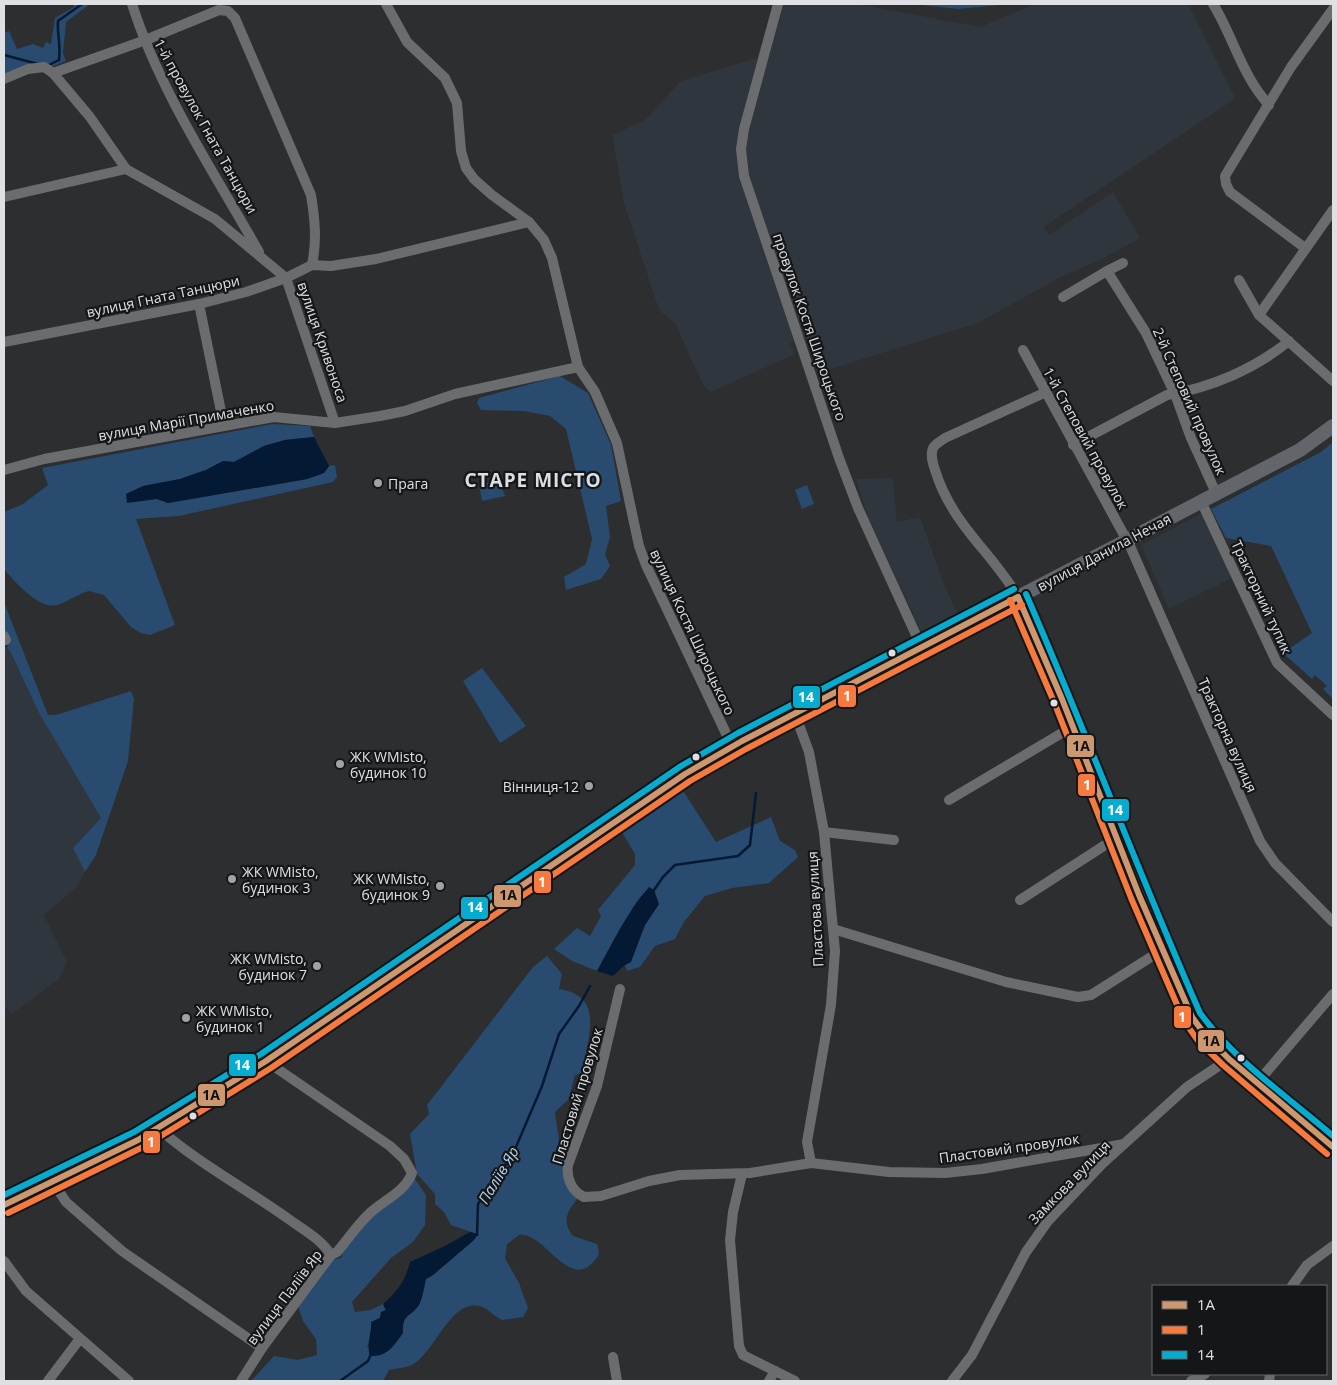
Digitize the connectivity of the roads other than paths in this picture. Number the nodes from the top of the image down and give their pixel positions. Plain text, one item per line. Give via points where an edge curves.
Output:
1 (132, 4) edge
2 (386, 4) edge
3 (777, 4) edge
4 (1212, 4) edge
5 (1333, 9) edge
6 (144, 40) junction
7 (53, 73) junction
8 (4, 79) edge
9 (1269, 105) junction
10 (126, 169) junction
11 (4, 197) edge
12 (1333, 210) edge
13 (529, 222) junction
14 (1305, 248) junction
15 (262, 257) junction
16 (1123, 263) dead end
17 (312, 265) junction
18 (1107, 271) junction
19 (286, 278) junction
20 (1239, 280) dead end
21 (1063, 298) dead end
22 (199, 304) junction
23 (1259, 315) junction
24 (1289, 341) junction
25 (4, 342) edge
26 (1023, 350) dead end
27 (578, 367) junction
28 (1333, 381) edge
29 (1044, 393) junction
30 (1175, 394) junction
31 (335, 424) junction
32 (224, 426) junction
33 (1333, 426) edge
34 (1073, 445) junction
35 (4, 470) edge
36 (1216, 493) junction
37 (1201, 501) junction
38 (1126, 540) junction
39 (1018, 597) junction
40 (922, 648) junction
41 (795, 714) junction
42 (1333, 715) edge
43 (1072, 727) junction
44 (732, 746) junction
45 (949, 800) dead end
46 (824, 832) junction
47 (1116, 838) junction
48 (894, 840) dead end
49 (1020, 900) dead end
50 (1333, 922) edge
51 (833, 929) junction
52 (1162, 950) junction
53 (620, 989) dead end
54 (1333, 994) edge
55 (1229, 1059) junction
56 (266, 1061) junction
57 (1256, 1083) junction
58 (158, 1128) junction
59 (1124, 1144) junction
60 (1333, 1147) edge
61 (811, 1163) junction
62 (742, 1174) junction
63 (53, 1182) junction
64 (4, 1205) edge
65 (1333, 1246) edge
66 (331, 1255) junction
67 (4, 1261) edge
68 (1293, 1285) edge
69 (80, 1340) junction
70 (262, 1348) junction
71 (613, 1357) dead end
72 (775, 1371) junction
73 (1203, 1375) edge
74 (48, 1381) edge
75 (129, 1381) edge
76 (241, 1381) edge
77 (617, 1381) edge
78 (769, 1381) edge
79 (795, 1381) edge
80 (952, 1381) edge
81 (1191, 1381) edge

1 - 6 street, 1-й провулок Гната Танцюри
2 - 13 street, вулиця Костя Широцького via 407,42 445,78 457,103 461,151 466,168 492,195
3 - 40 street, провулок Костя Широцького via 744,129 741,149 744,176 839,458 858,508
4 - 9 street via 1224,22 1254,89
5 - 9 street via 1291,67
6 - 7 street
6 - 15 street, 1-й провулок Гната Танцюри via 181,115
6 - 17 street via 219,10 228,11 235,18 311,195 316,222
7 - 8 street via 44,68
7 - 10 street, вулиця Кривоноса via 90,117
9 - 14 street via 1225,176 1226,184 1230,192
10 - 11 street
10 - 15 street, вулиця Кривоноса via 215,219
12 - 14 street
13 - 17 street, вулиця Гната Танцюри via 376,260
13 - 27 street, вулиця Костя Широцького via 544,240 552,258
14 - 23 street
15 - 19 street, вулиця Кривоноса
16 - 18 street
17 - 19 street, вулиця Гната Танцюри
18 - 21 street
18 - 30 street, 2-й Степовий провулок via 1146,333
19 - 22 street, вулиця Гната Танцюри
19 - 31 street, вулиця Кривоноса
20 - 23 street
22 - 25 street, вулиця Гната Танцюри
22 - 32 street
23 - 24 street
24 - 28 street
24 - 30 street via 1246,369
26 - 29 street, 1-й Степовий провулок
27 - 31 street, вулиця Марії Примаченко
27 - 44 street, вулиця Костя Широцького via 596,392 617,443 639,546 654,584
29 - 34 street, 1-й Степовий провулок
29 - 39 street via 945,438 937,443 932,454 938,478 966,531
30 - 34 street via 1167,395
30 - 36 street, 2-й Степовий провулок
31 - 32 street, вулиця Марії Примаченко via 274,417
32 - 35 street, вулиця Марії Примаченко via 44,459
33 - 36 main road, вулиця Данила Нечая via 1300,450
34 - 38 street, 1-й Степовий провулок
36 - 37 main road, вулиця Данила Нечая
37 - 38 main road, вулиця Данила Нечая
37 - 42 street, Тракторний тупик via 1277,663
38 - 39 main road, вулиця Данила Нечая
38 - 50 street, Тракторна вулиця via 1260,842 1275,863
39 - 40 main road, вулиця Данила Нечая
39 - 43 main road
40 - 41 main road, вулиця Данила Нечая
41 - 44 main road, вулиця Данила Нечая
41 - 46 street, Пластова вулиця via 809,752
43 - 45 street
43 - 47 main road
44 - 56 main road, вулиця Данила Нечая via 676,779
46 - 48 street
46 - 51 street, Пластова вулиця
47 - 49 street
47 - 52 main road
51 - 52 street via 1006,982 1078,997 1091,994
51 - 61 street, Пластова вулиця via 830,1005 807,1142
52 - 55 main road via 1192,1017
53 - 62 street, Пластовий провулок via 593,1098 570,1159 568,1174 572,1186 584,1197 595,1198 672,1176
54 - 57 street
55 - 57 main road
55 - 59 street, Замкова вулиця via 1187,1087
56 - 58 main road, вулиця Данила Нечая
56 - 66 street, вулиця Паліїв Яр via 390,1146 411,1168 410,1180 370,1213
57 - 60 main road
58 - 63 main road, вулиця Данила Нечая
58 - 66 street via 325,1245
59 - 61 street, Пластовий провулок via 945,1173 889,1172
59 - 80 street, Замкова вулиця via 1041,1230 1018,1265 972,1355
61 - 62 street, Пластовий провулок
62 - 72 street via 730,1240 739,1346 743,1355
63 - 64 main road, вулиця Данила Нечая
63 - 70 street via 66,1202 122,1251
65 - 68 street via 1307,1265
66 - 70 street, вулиця Паліїв Яр
67 - 69 street via 26,1291
69 - 74 street
69 - 75 street
70 - 76 street, вулиця Паліїв Яр
71 - 77 street
72 - 78 street
72 - 79 street
73 - 81 street

